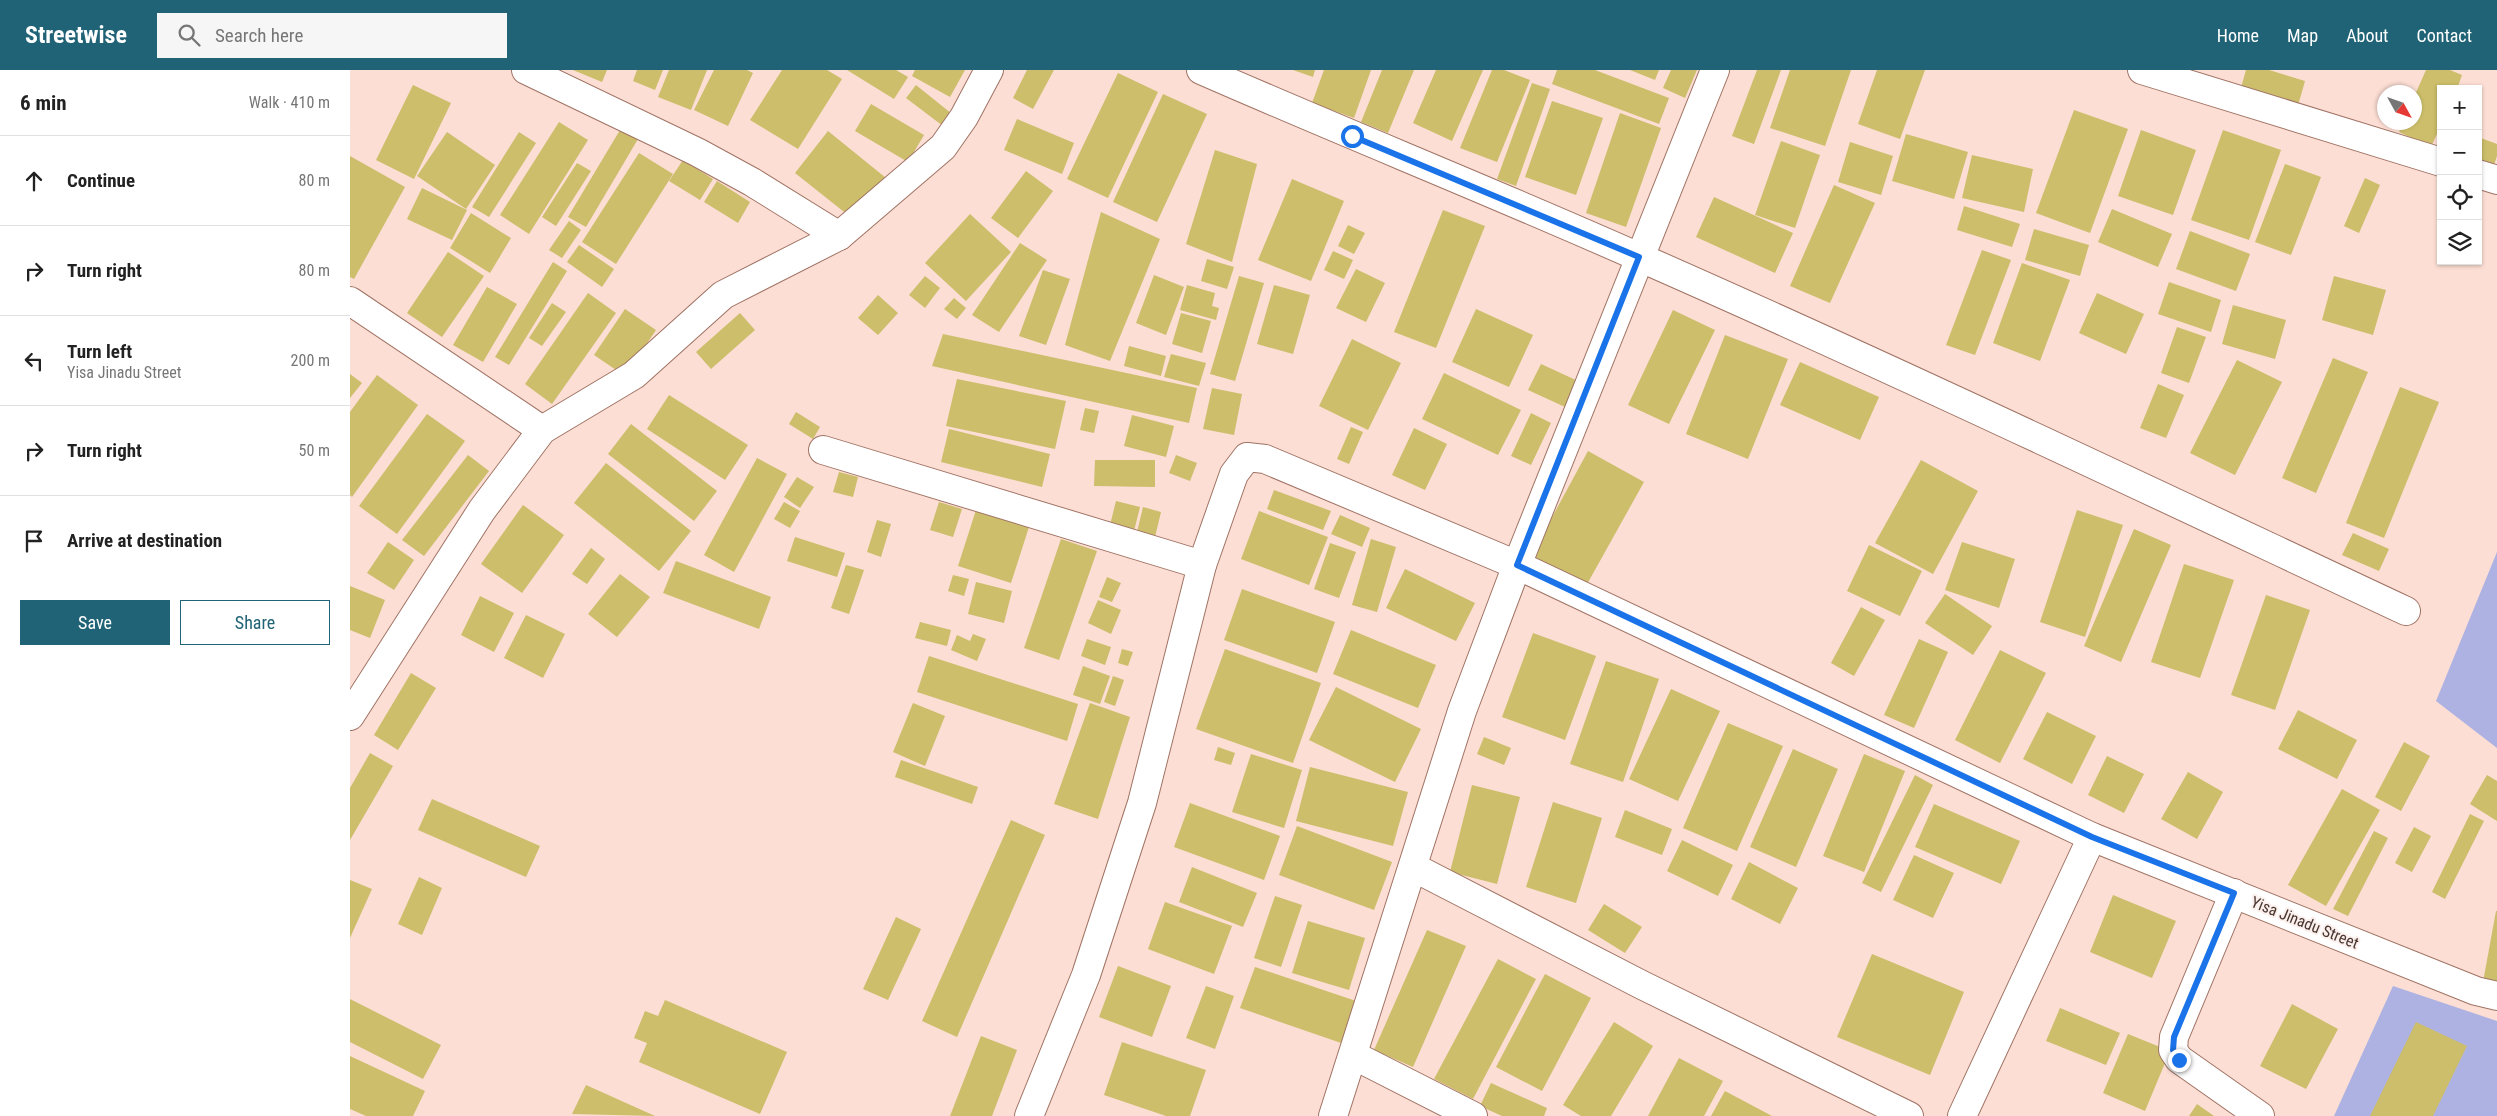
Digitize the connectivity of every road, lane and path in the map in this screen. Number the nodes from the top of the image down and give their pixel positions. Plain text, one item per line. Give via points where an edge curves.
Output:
1 (526, 70) edge
2 (989, 70) edge
3 (1201, 70) edge
4 (1715, 70) edge
5 (2142, 70) edge
6 (2437, 161) edge
7 (2481, 175) edge
8 (2497, 180) edge
9 (839, 236) junction
10 (1639, 257) junction
11 (350, 301) edge
12 (542, 430) junction
13 (823, 450) dead end
14 (1202, 565) junction
15 (1517, 565) junction
16 (2406, 611) dead end
17 (350, 716) edge
18 (2092, 837) junction
19 (1414, 867) junction
20 (2234, 893) junction
21 (2497, 996) edge
22 (1353, 1055) junction
23 (1029, 1116) edge
24 (1333, 1116) edge
25 (1473, 1116) edge
26 (1909, 1116) edge
27 (1962, 1116) edge
28 (2260, 1116) edge

1 - 9 street via 697,152
2 - 9 street via 964,117 943,146
3 - 10 street
4 - 10 street
5 - 6 street
7 - 8 street
9 - 12 street via 723,295 634,375
10 - 15 street
10 - 16 street via 1964,404
11 - 12 street
12 - 17 street via 482,510
13 - 14 street
14 - 15 street, Yisa Jinadu Street via 1234,474 1247,457 1265,459
14 - 23 street via 1142,803 1086,975
15 - 18 street, Yisa Jinadu Street
15 - 19 street via 1462,711
18 - 20 street, Yisa Jinadu Street
18 - 27 street
19 - 22 street
19 - 26 street via 1642,985
20 - 21 street, Yisa Jinadu Street via 2476,991
20 - 28 street via 2174,1037 2173,1050 2179,1060
22 - 24 street
22 - 25 street

